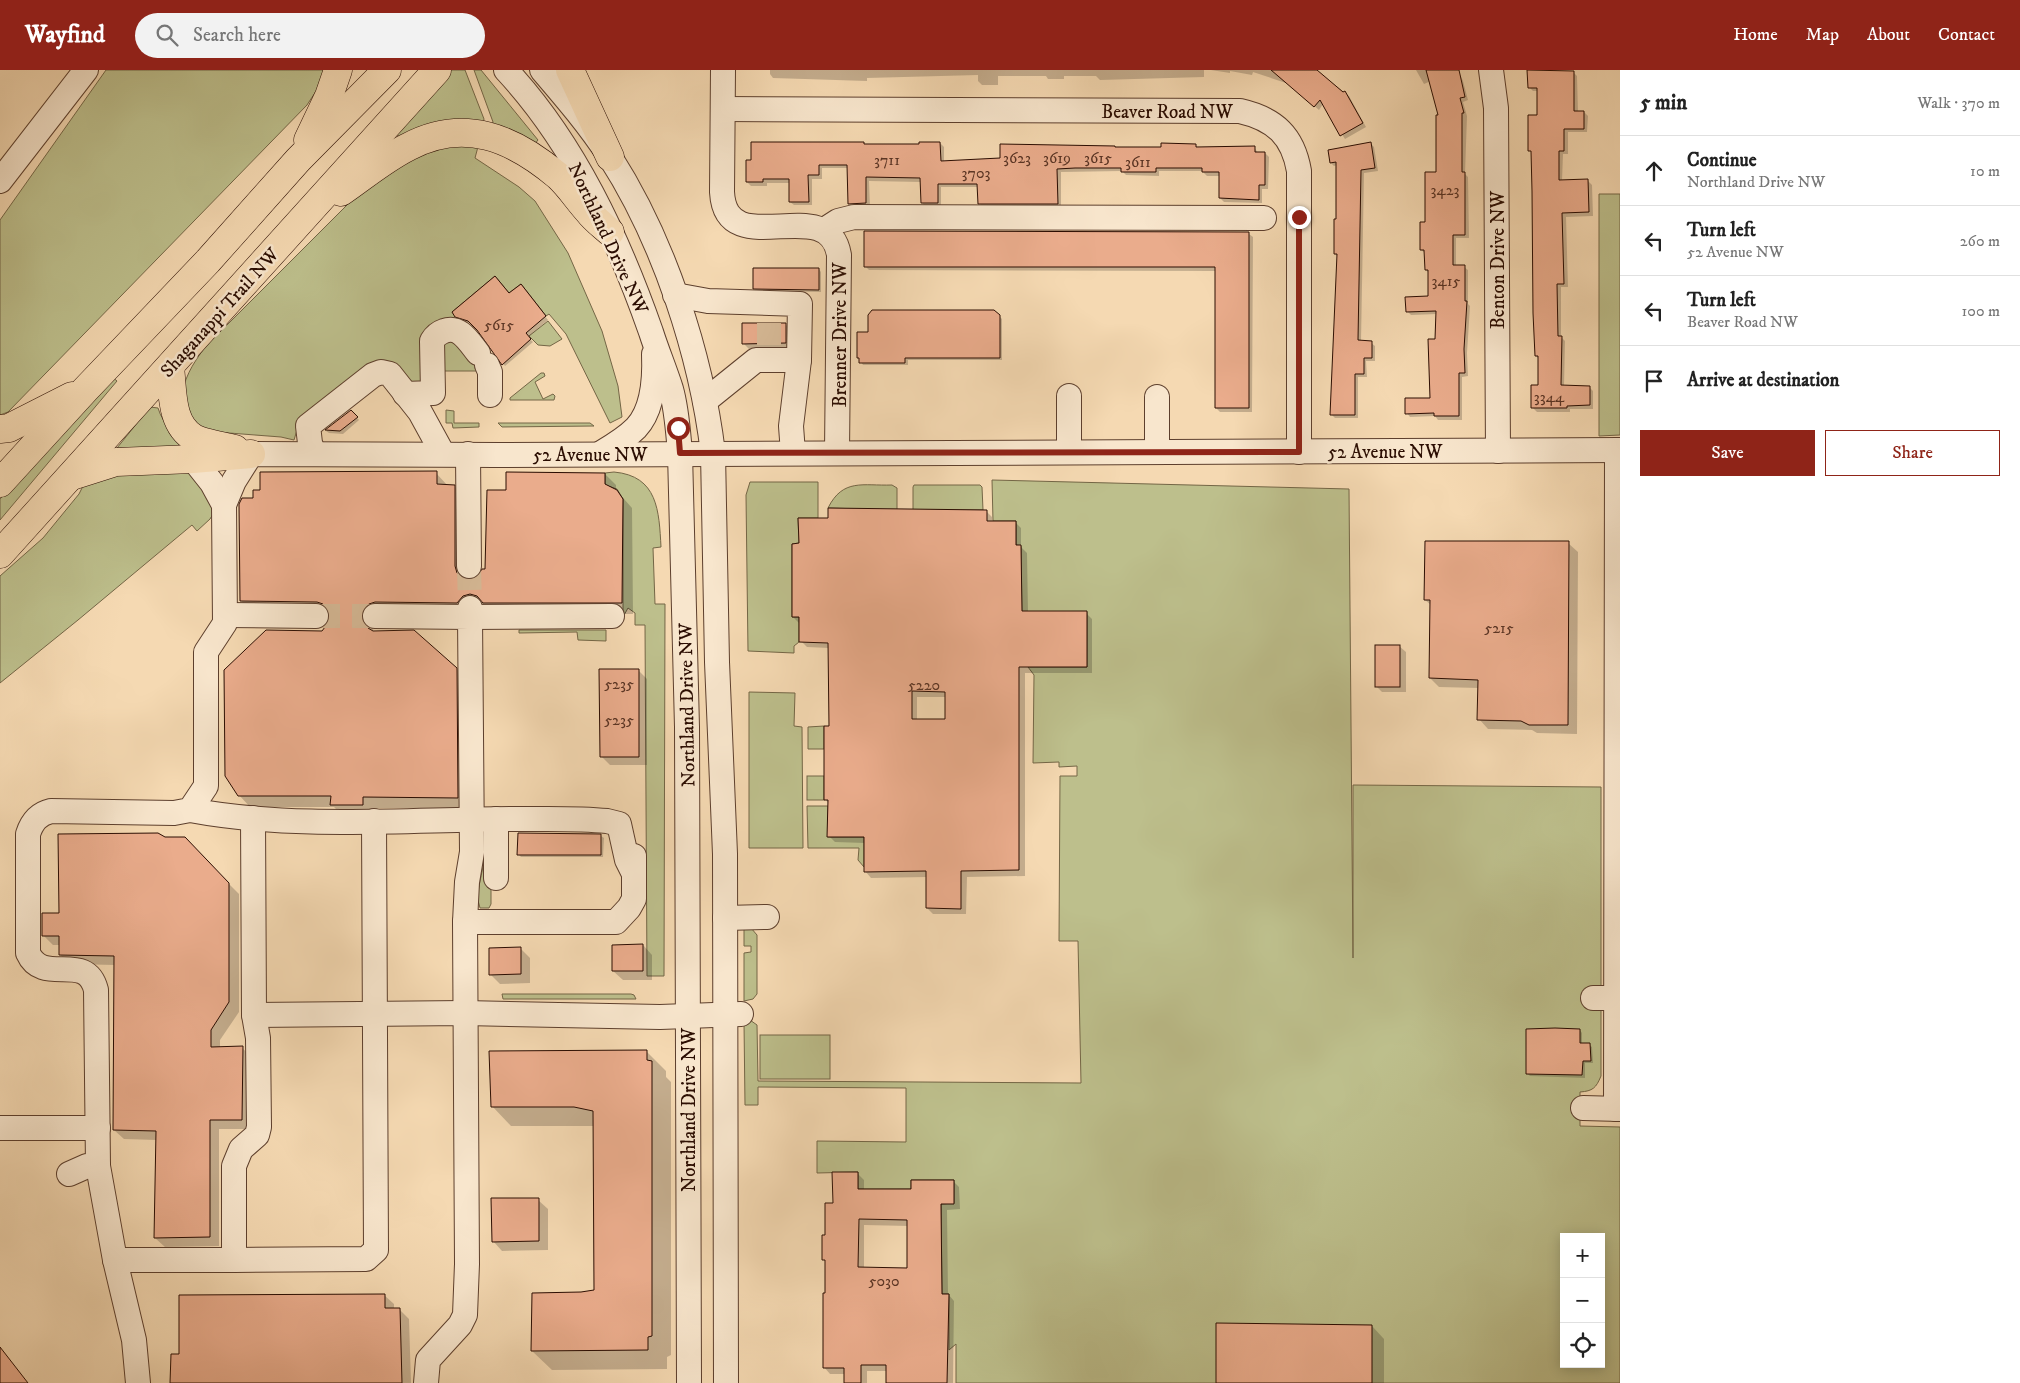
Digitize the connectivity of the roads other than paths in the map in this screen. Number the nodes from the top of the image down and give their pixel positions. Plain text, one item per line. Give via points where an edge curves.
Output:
1 (86, 70) edge
2 (338, 70) edge
3 (387, 70) edge
4 (437, 70) edge
5 (506, 70) edge
6 (542, 70) edge
7 (570, 70) edge
8 (723, 70) edge
9 (1492, 70) edge
10 (723, 109) junction
11 (610, 157) junction
12 (298, 160) junction
13 (0, 181) edge
14 (1264, 218) dead end
15 (298, 224) junction
16 (824, 230) junction
17 (610, 232) junction
18 (675, 295) junction
19 (769, 333) junction
20 (654, 340) junction
21 (799, 360) junction
22 (170, 367) junction
23 (402, 389) junction
24 (85, 390) junction
25 (490, 395) dead end
26 (1069, 396) dead end
27 (1157, 397) dead end
28 (704, 401) junction
29 (0, 429) edge
30 (1618, 450) edge
31 (1498, 451) junction
32 (837, 452) junction
33 (1069, 452) junction
34 (1156, 452) junction
35 (1299, 452) junction
36 (601, 453) junction
37 (680, 453) junction
38 (713, 453) junction
39 (793, 453) junction
40 (251, 454) junction
41 (314, 454) junction
42 (443, 454) junction
43 (468, 454) junction
44 (193, 459) junction
45 (70, 477) junction
46 (0, 483) edge
47 (224, 505) junction
48 (0, 554) edge
49 (469, 566) tunnel mouth
50 (470, 613) junction
51 (225, 615) junction
52 (316, 616) tunnel mouth
53 (375, 616) tunnel mouth
54 (612, 616) dead end
55 (190, 810) junction
56 (252, 818) junction
57 (471, 819) junction
58 (496, 819) junction
59 (374, 821) junction
60 (496, 878) dead end
61 (767, 917) dead end
62 (725, 918) junction
63 (465, 922) junction
64 (1592, 998) dead end
65 (1617, 998) junction
66 (465, 1013) junction
67 (374, 1014) junction
68 (733, 1014) junction
69 (254, 1015) junction
70 (688, 1015) junction
71 (1583, 1108) dead end
72 (1618, 1109) edge
73 (0, 1128) edge
74 (98, 1128) junction
75 (98, 1166) junction
76 (69, 1174) dead end
77 (115, 1260) junction
78 (234, 1260) junction
79 (138, 1383) edge
80 (426, 1383) edge
81 (689, 1383) edge
82 (726, 1383) edge

1 - 13 street
2 - 12 main road
3 - 12 main road
4 - 15 main road, Shaganappi Trail NW
5 - 17 street, Northland Drive NW via 564,145
6 - 11 street, Northland Drive NW
7 - 11 main road
8 - 10 street
9 - 31 street, Benton Drive NW via 1496,108
10 - 16 street via 723,204 730,217 751,226
10 - 35 street, Beaver Road NW via 1240,111 1265,118 1293,148 1299,171
11 - 18 street, Northland Drive NW via 654,242
12 - 24 main road via 208,261
14 - 16 street via 854,217 838,221
15 - 17 main road via 407,147 432,136 470,133 506,141 532,157 560,177
15 - 22 main road, Shaganappi Trail NW
16 - 32 street, Brenner Drive NW via 833,236 839,255
17 - 20 street, Northland Drive NW via 634,284
18 - 19 street via 708,301
18 - 28 street, Northland Drive NW via 696,362
19 - 21 street
19 - 21 street via 800,304
19 - 28 street via 756,360
20 - 36 street via 655,372 646,413 634,430
20 - 37 street, Northland Drive NW via 671,390
21 - 39 street via 791,426
22 - 40 main road via 178,421 194,438
22 - 45 main road, Shaganappi Trail NW
23 - 25 street via 432,395 432,344 435,336 448,330 462,334 482,359 490,372
23 - 41 street via 390,374 377,372 311,423 308,430
23 - 42 street via 420,412
24 - 29 main road
24 - 46 main road
26 - 33 street
27 - 34 street
28 - 38 street, Northland Drive NW
30 - 31 street, 52 Avenue NW
30 - 65 street
31 - 35 street, 52 Avenue NW
32 - 33 street, 52 Avenue NW
32 - 39 street, 52 Avenue NW
33 - 34 street, 52 Avenue NW
34 - 35 street, 52 Avenue NW
36 - 37 street, 52 Avenue NW
36 - 43 street, 52 Avenue NW
37 - 38 street, 52 Avenue NW
37 - 70 street, Northland Drive NW via 687,727
38 - 39 street, 52 Avenue NW
38 - 62 street, Northland Drive NW
40 - 41 street, 52 Avenue NW
40 - 44 main road
40 - 47 street
41 - 42 street, 52 Avenue NW
42 - 43 street, 52 Avenue NW
43 - 49 street
44 - 45 main road via 116,462
44 - 47 street
45 - 48 main road, Shaganappi Trail NW
47 - 51 street
50 - 53 street
50 - 54 street
50 - 57 street
51 - 52 street
51 - 55 street via 225,623 206,652 206,786
55 - 56 street
55 - 74 street via 174,813 51,811 36,819 28,834 28,953 31,960 40,967 82,970 94,981
56 - 59 street
56 - 69 street
57 - 58 street
57 - 59 street
57 - 63 street via 472,852
58 - 60 street
58 - 63 street via 595,820 619,824 634,840 632,903 616,922
59 - 67 street
61 - 62 street
62 - 68 street, Northland Drive NW
63 - 66 street
64 - 65 street
65 - 72 street
66 - 67 street
66 - 70 street
66 - 80 street via 466,1310 460,1325 428,1360
67 - 69 street
67 - 78 street via 376,1250 366,1259
68 - 70 street
68 - 82 street, Northland Drive NW
69 - 78 street via 258,1038 259,1126 257,1135 241,1149 234,1166
70 - 81 street, Northland Drive NW
71 - 72 street
73 - 74 street
74 - 75 street
75 - 76 street via 87,1166
75 - 77 street
77 - 78 street
77 - 79 street via 134,1340

